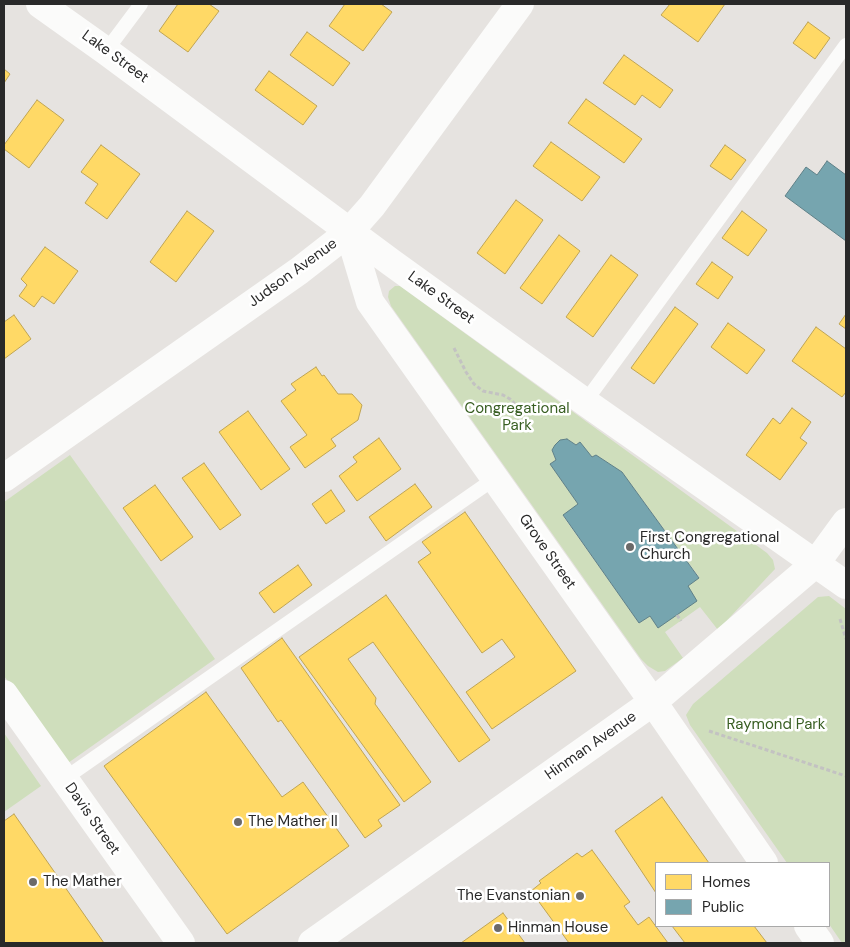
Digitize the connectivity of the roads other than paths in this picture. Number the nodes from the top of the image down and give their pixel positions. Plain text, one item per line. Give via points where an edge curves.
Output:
1 (40, 4) edge
2 (141, 4) edge
3 (520, 4) edge
4 (846, 45) edge
5 (106, 51) junction
6 (349, 232) junction
7 (586, 402) junction
8 (4, 478) edge
9 (494, 478) junction
10 (846, 522) edge
11 (816, 563) junction
12 (846, 585) edge
13 (4, 694) edge
14 (652, 702) junction
15 (64, 779) junction
16 (763, 862) edge
17 (809, 927) edge
18 (181, 943) edge
19 (312, 943) edge
20 (820, 943) edge

1 - 5 street, Lake Street
2 - 5 lane
3 - 6 street, Judson Avenue via 372,206
4 - 7 lane
5 - 6 street, Lake Street
6 - 7 street, Lake Street
6 - 8 street, Judson Avenue via 299,271
6 - 9 street, Grove Street via 370,302
7 - 11 street, Lake Street
9 - 14 street, Grove Street
9 - 15 lane
10 - 11 street, Hinman Avenue
11 - 12 street, Lake Street
11 - 14 street, Hinman Avenue
13 - 15 street, Davis Street
14 - 16 street, Grove Street
14 - 19 street, Hinman Avenue
15 - 18 street, Davis Street
17 - 20 street

